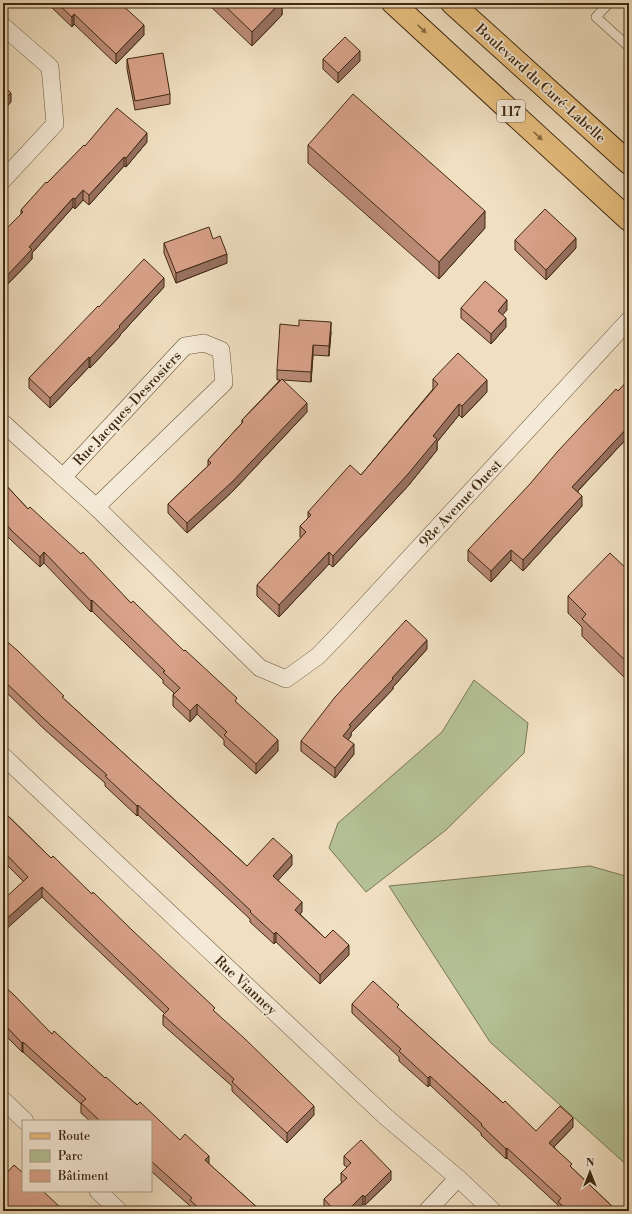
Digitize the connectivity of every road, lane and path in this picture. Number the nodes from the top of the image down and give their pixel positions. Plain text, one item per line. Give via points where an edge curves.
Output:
1 (393, 3) edge
2 (452, 3) edge
3 (609, 3) edge
4 (3, 26) edge
5 (629, 47) edge
6 (629, 163) edge
7 (3, 180) edge
8 (629, 220) edge
9 (629, 320) edge
10 (3, 423) edge
11 (63, 477) junction
12 (96, 507) junction
13 (286, 679) joint
14 (3, 756) edge
15 (3, 1100) edge
16 (24, 1120) edge
17 (458, 1178) junction
18 (99, 1192) edge
19 (119, 1211) edge
20 (427, 1211) edge
21 (493, 1211) edge

1 -> 8 main road, 117
2 - 6 main road, Boulevard du Curé-Labelle
3 - 5 lane via 596,17
4 - 7 street via 50,67 55,124
9 - 13 street, 98e Avenue Ouest via 342,631 318,656
10 - 11 street, Rue Jacques-Desrosiers
11 - 12 street, Rue Jacques-Desrosiers
11 - 12 street, Rue Jacques-Desrosiers via 185,346 204,343 221,350 224,383
12 - 13 street, Rue Jacques-Desrosiers via 260,668
14 - 17 street, Rue Vianney via 386,1117
15 - 16 street
17 - 20 street
17 - 21 street, Rue Vianney
18 - 19 street

